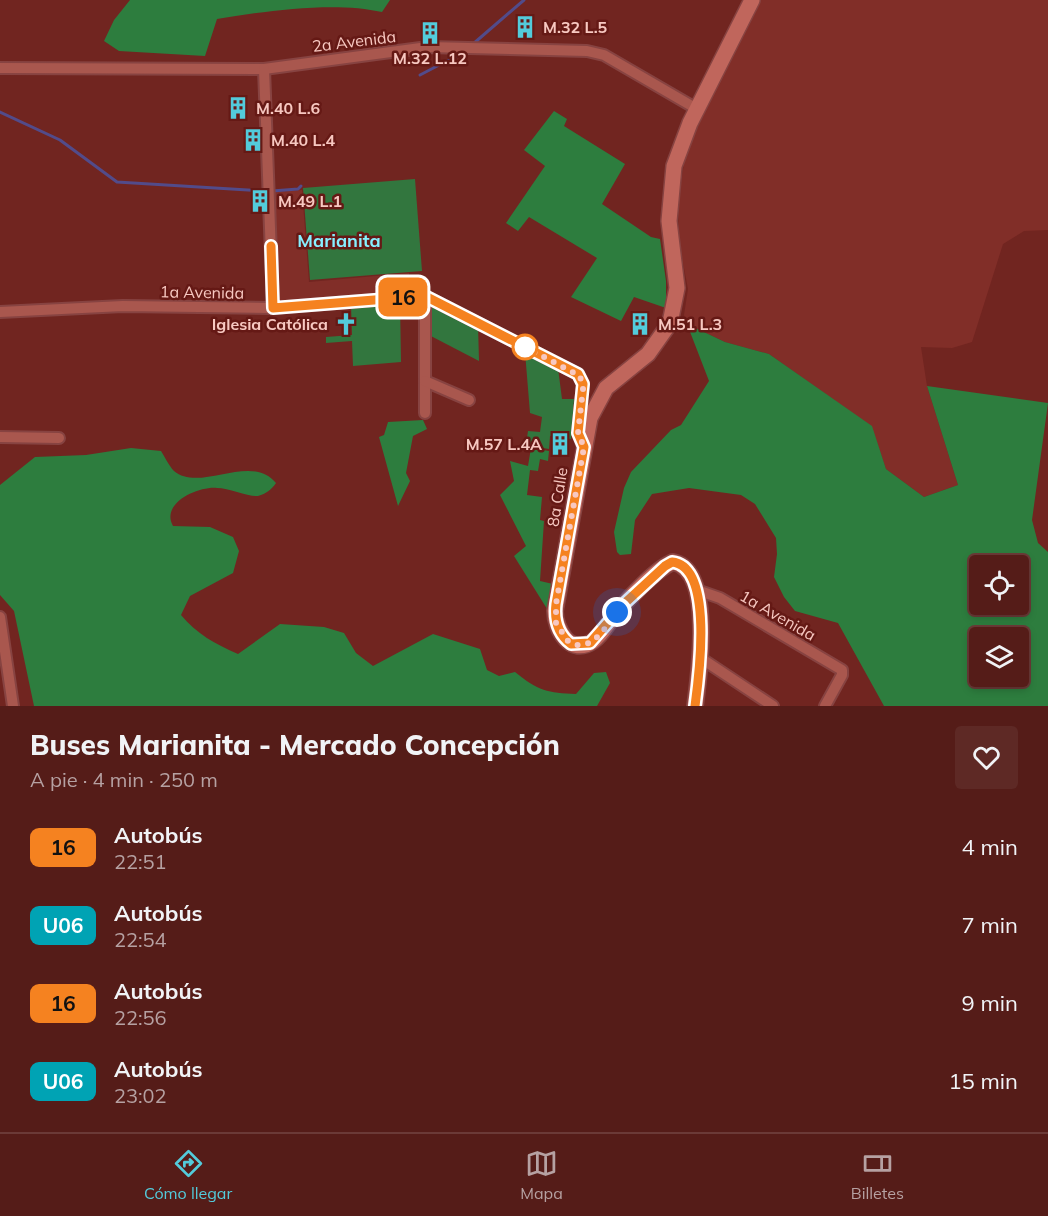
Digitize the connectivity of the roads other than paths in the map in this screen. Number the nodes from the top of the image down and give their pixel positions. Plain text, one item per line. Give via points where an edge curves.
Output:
1 (752, 0) edge
2 (0, 68) edge
3 (264, 69) junction
4 (697, 109) junction
5 (425, 296) junction
6 (273, 308) junction
7 (0, 312) edge
8 (425, 381) junction
9 (469, 400) dead end
10 (425, 413) dead end
11 (0, 437) edge
12 (59, 438) dead end
13 (584, 447) junction
14 (697, 590) junction
15 (0, 617) edge
16 (699, 657) junction
17 (13, 706) edge
18 (695, 706) edge
19 (773, 706) edge
20 (825, 706) edge

1 - 4 main road, 8a Calle
2 - 3 street, 2a Avenida
3 - 4 street, 2a Avenida via 391,51 467,47 601,53
3 - 6 street
4 - 13 main road, 8a Calle via 676,159 670,185 670,234 677,288 672,316 653,349 601,394 590,418
5 - 6 street, 1a Avenida
5 - 8 street
5 - 13 street via 578,374 583,384 578,433
6 - 7 street, 1a Avenida via 123,306
8 - 9 street
8 - 10 street
11 - 12 street
13 - 14 main road, 8a Calle via 555,611 564,638 578,645 592,642 626,602 670,562 687,570
14 - 16 main road, 8a Calle
14 - 20 street, 1a Avenida via 720,598 842,670
15 - 17 street
16 - 18 main road, 8a Calle
16 - 19 street

